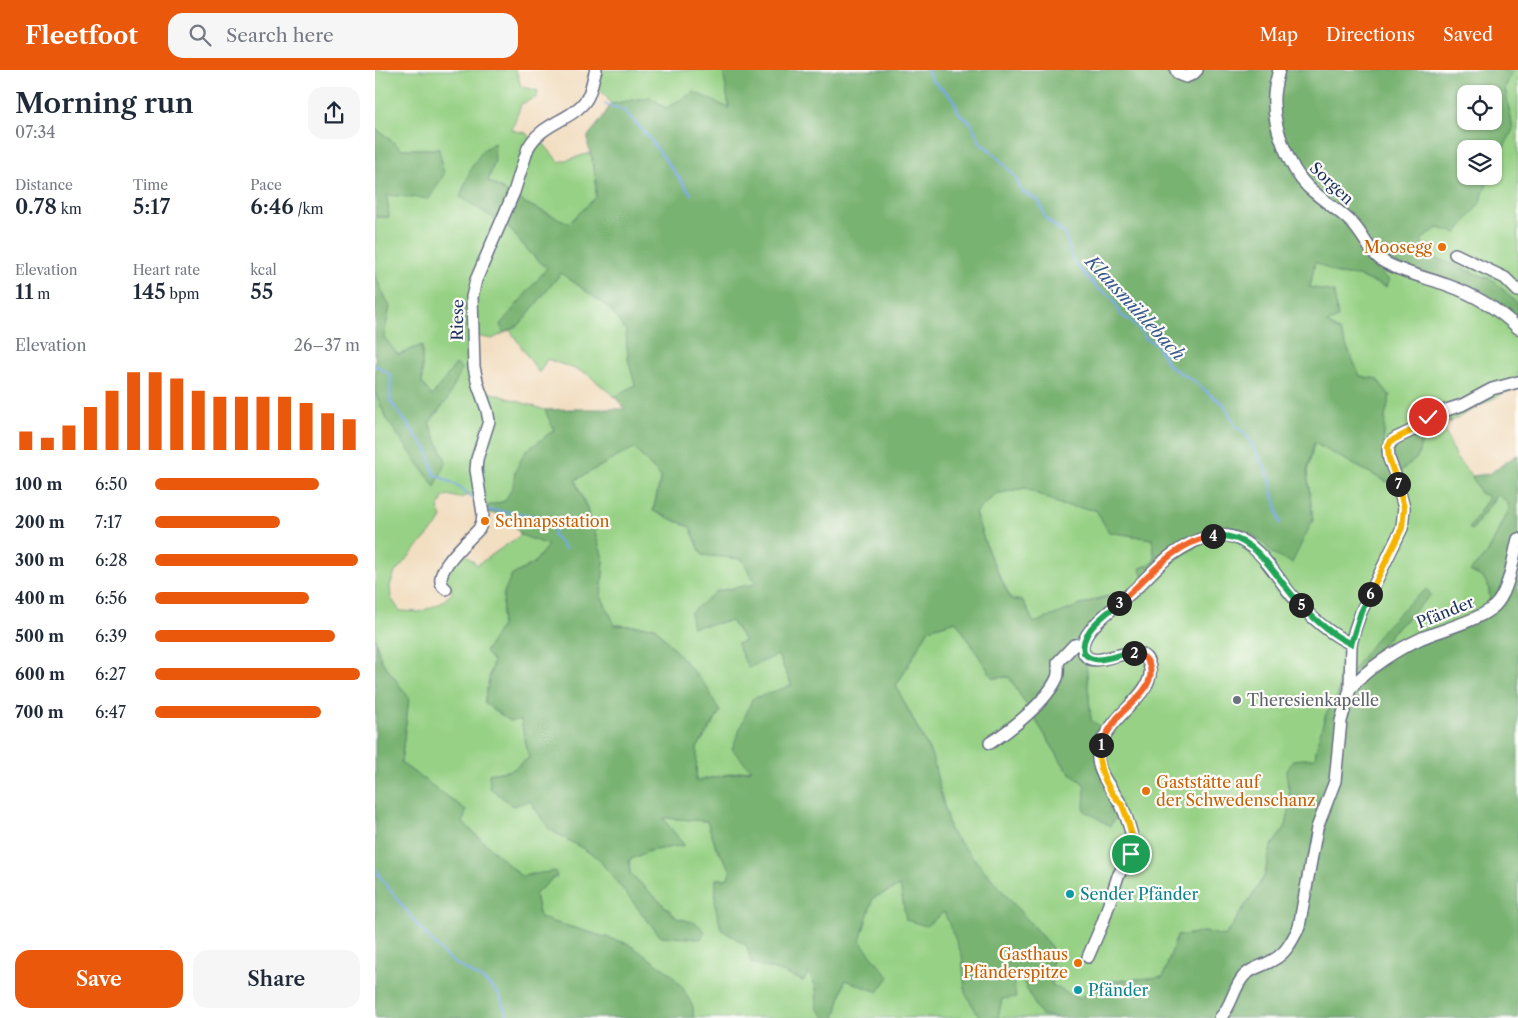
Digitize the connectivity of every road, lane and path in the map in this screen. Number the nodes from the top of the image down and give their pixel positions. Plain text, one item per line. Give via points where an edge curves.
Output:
1 (596, 70) edge
2 (1176, 70) edge
3 (1197, 70) edge
4 (1279, 70) edge
5 (1455, 254) dead end
6 (1518, 291) edge
7 (1518, 328) edge
8 (1518, 382) edge
9 (1518, 539) edge
10 (446, 589) dead end
11 (1083, 644) junction
12 (1351, 644) junction
13 (1350, 689) junction
14 (990, 744) dead end
15 (1088, 957) dead end
16 (1220, 1018) edge

1 - 10 street, Riese via 593,86 585,101 575,111 540,132 531,142 476,280 472,297 474,367 489,421 477,459 483,514 479,529 444,567 440,580
2 - 3 street via 1186,77
4 - 7 street, Sorgen via 1274,93 1275,115 1287,153 1309,188 1353,224 1375,255 1386,263 1476,298
5 - 6 street via 1505,278
8 - 12 street, Pfänder via 1491,389 1462,405 1434,414 1391,441 1388,452 1403,501 1402,528 1361,612
9 - 13 street, Pfänder via 1505,590 1493,608 1403,648 1369,670
11 - 12 street via 1086,634 1099,620 1169,557 1192,542 1221,535 1254,548 1315,620
11 - 14 street via 1074,645 1058,662 1058,676 1037,706
11 - 15 street via 1084,653 1090,659 1136,653 1146,658 1151,669 1147,685 1118,717 1099,751 1101,770 1121,804 1135,846 1118,876
12 - 13 street, Pfänder
13 - 16 street, Pfänder via 1341,721 1335,781 1317,828 1299,927 1275,960 1243,976

